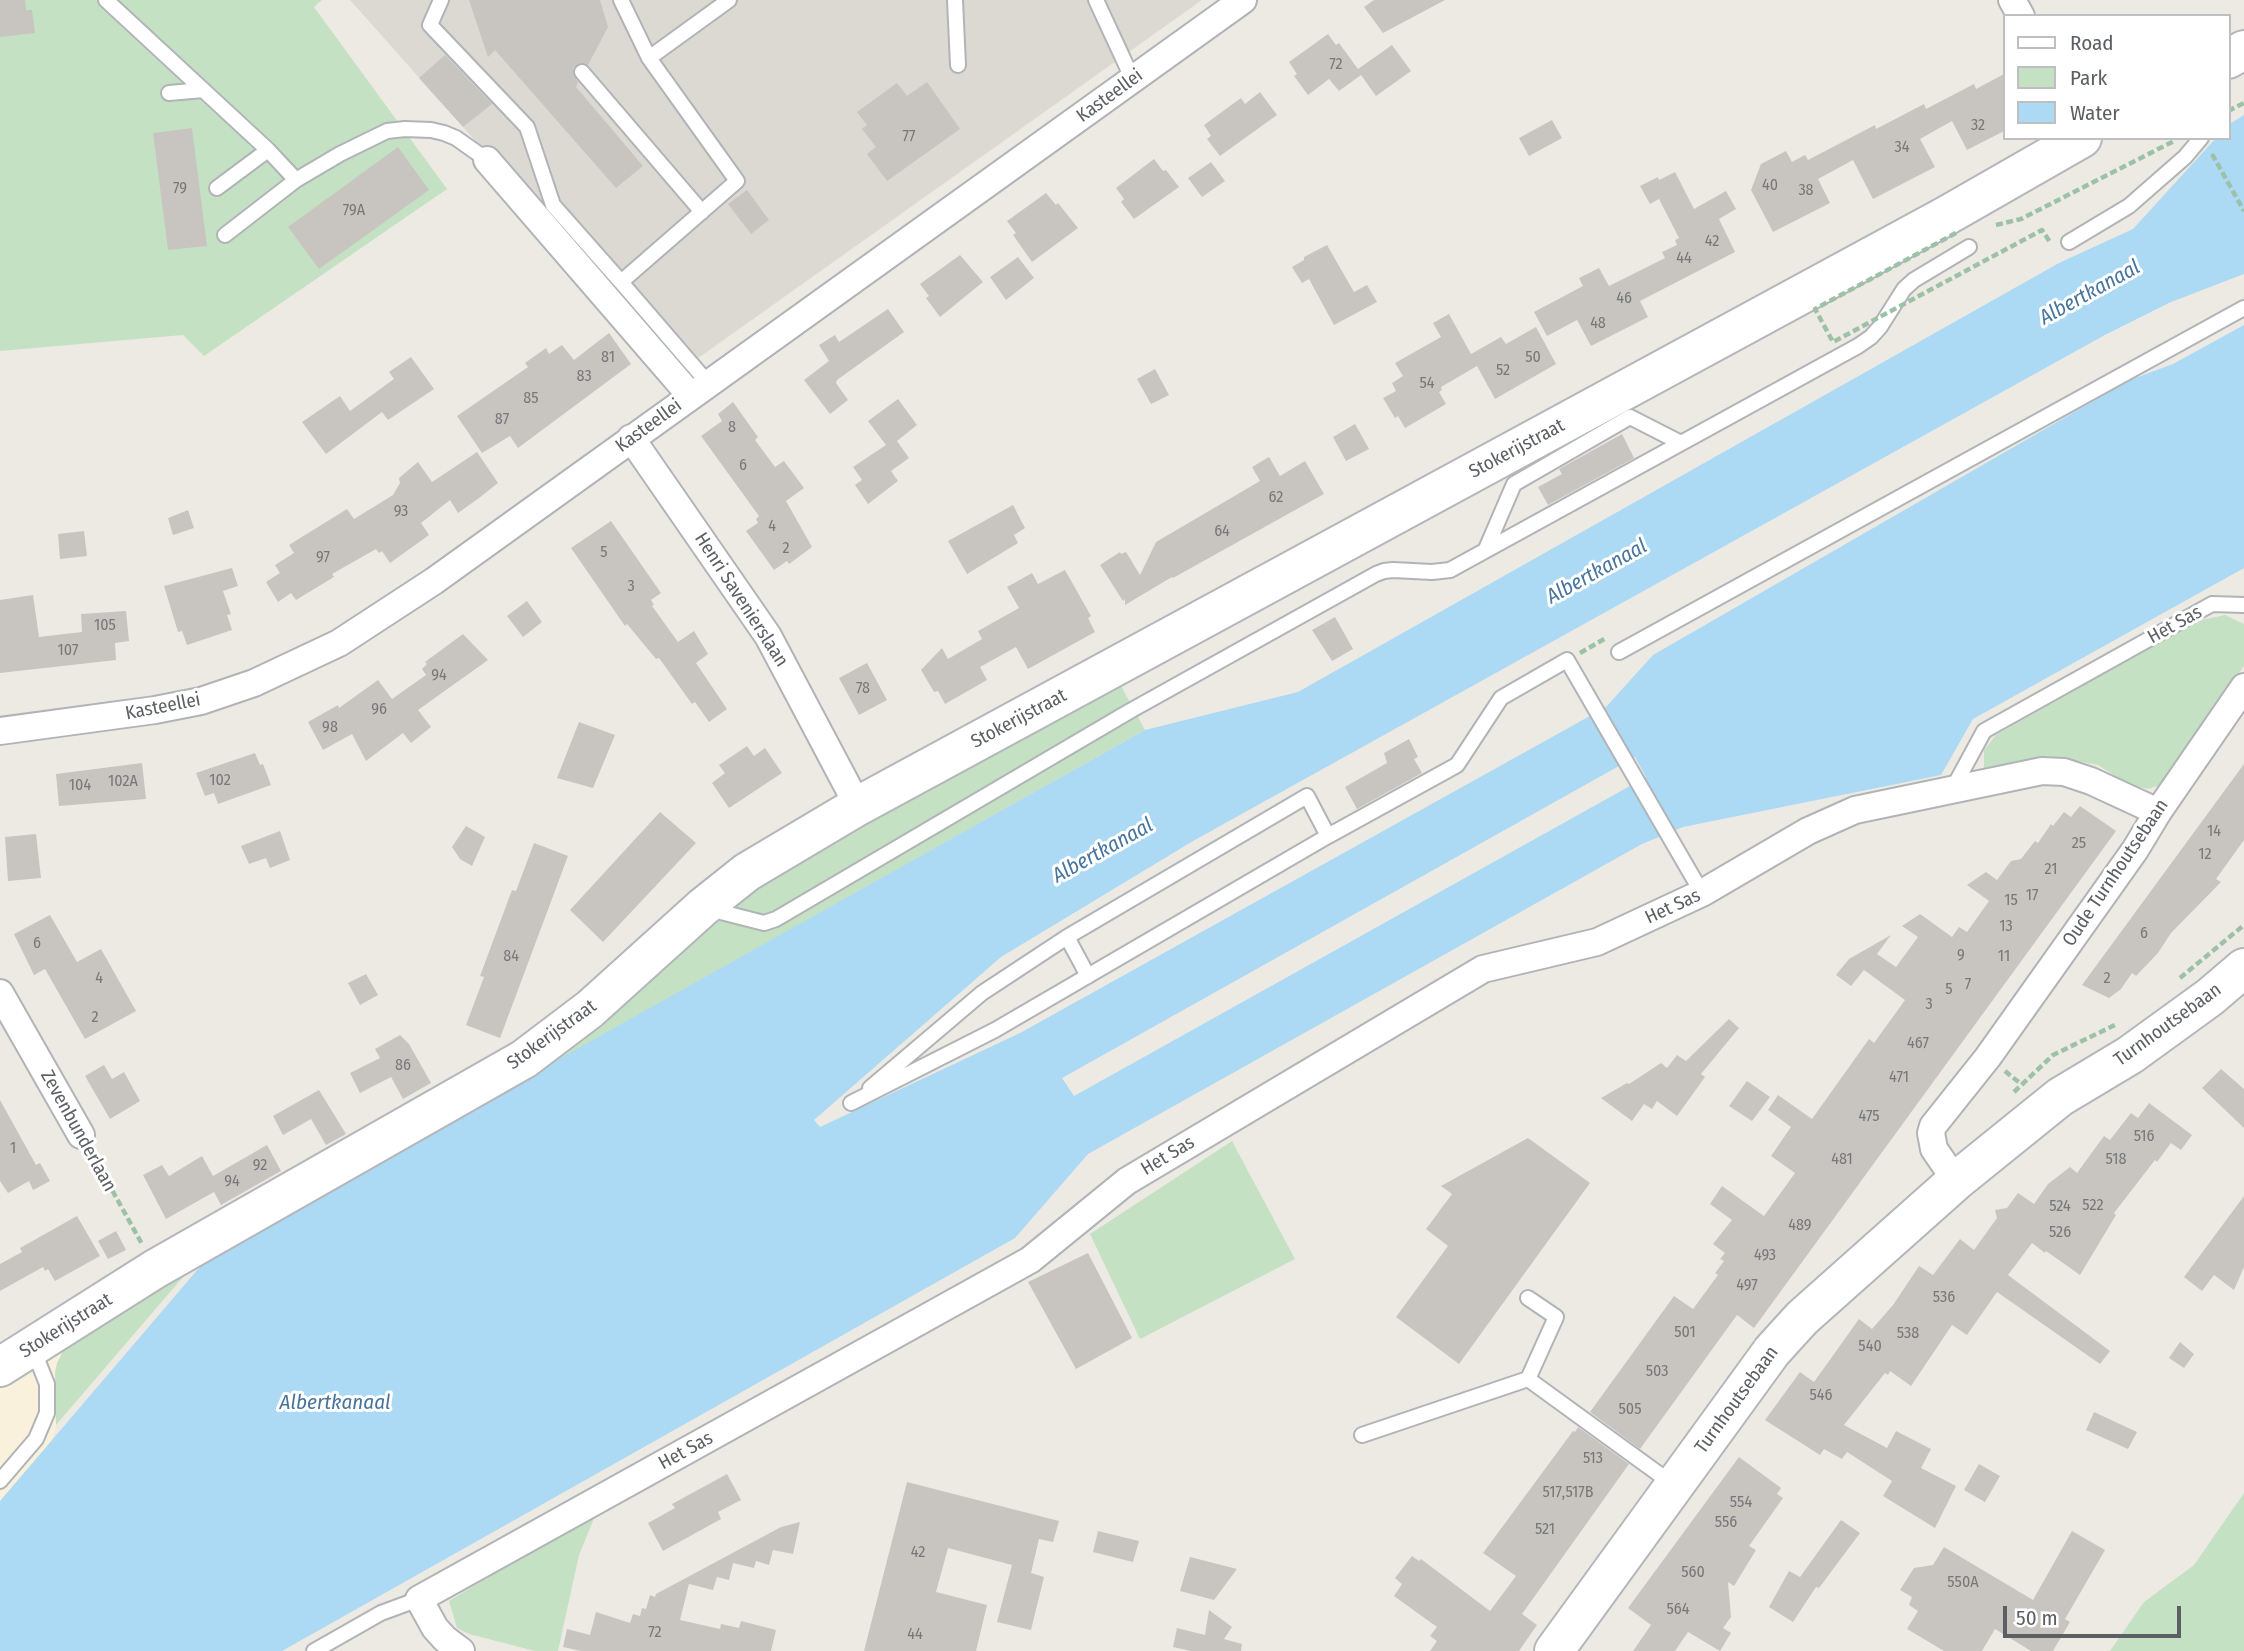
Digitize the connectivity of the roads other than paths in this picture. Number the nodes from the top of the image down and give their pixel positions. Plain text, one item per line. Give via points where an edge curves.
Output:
1 (106, 0) edge
2 (441, 0) edge
3 (621, 0) edge
4 (729, 0) edge
5 (955, 0) edge
6 (1096, 0) edge
7 (1244, 0) edge
8 (649, 58) junction
9 (958, 65) dead end
10 (582, 72) dead end
11 (1133, 80) junction
12 (203, 90) junction
13 (169, 93) dead end
14 (2078, 140) edge
15 (2205, 144) edge
16 (268, 150) junction
17 (487, 160) joint
18 (296, 180) junction
19 (217, 188) dead end
20 (702, 212) junction
21 (225, 235) dead end
22 (2069, 243) dead end
23 (1969, 247) dead end
24 (621, 282) junction
25 (2244, 307) edge
26 (699, 390) junction
27 (631, 438) junction
28 (1679, 442) junction
29 (1486, 549) junction
30 (2244, 605) edge
31 (1619, 652) dead end
32 (2244, 687) edge
33 (0, 731) edge
34 (1952, 789) junction
35 (858, 806) junction
36 (2158, 812) junction
37 (1328, 836) junction
38 (1702, 893) junction
39 (703, 907) junction
40 (1067, 937) junction
41 (2244, 968) edge
42 (1088, 976) junction
43 (0, 993) edge
44 (81, 1135) road end
45 (1956, 1181) junction
46 (1528, 1298) dead end
47 (32, 1347) junction
48 (0, 1367) edge
49 (1528, 1379) junction
50 (1362, 1435) dead end
51 (0, 1481) edge
52 (1675, 1486) junction
53 (419, 1599) junction
54 (314, 1651) edge
55 (461, 1651) edge
56 (1554, 1651) edge

1 - 12 lane
2 - 24 lane via 430,25 527,127 553,205
3 - 8 lane
4 - 8 lane
5 - 9 lane
6 - 11 lane
7 - 11 street, Kasteellei
8 - 20 lane via 737,181
10 - 20 lane
11 - 26 street, Kasteellei
12 - 13 lane
12 - 16 lane
14 - 35 street, Stokerijstraat
15 - 22 lane via 2129,206
16 - 18 lane
16 - 19 lane
17 - 18 lane via 444,133 405,129 387,131
17 - 26 street
18 - 21 lane
20 - 24 lane
23 - 28 lane via 1904,289 1880,327 1865,341
24 - 26 lane
25 - 31 lane
26 - 27 street, Kasteellei
27 - 33 street, Kasteellei via 434,581 339,643 254,683 155,710
27 - 35 street, Henri Savenierslaan via 768,636
28 - 29 lane
28 - 29 lane via 1630,417 1514,484
29 - 39 lane via 1442,572 1376,574 1130,711 776,919 764,923
30 - 34 lane, Het Sas via 2212,604 1984,731
32 - 36 street, Oude Turnhoutsebaan
34 - 36 street, Het Sas via 2042,771 2064,772
34 - 38 street, Het Sas via 1855,810 1808,831
35 - 39 street, Stokerijstraat via 747,872
36 - 45 street, Oude Turnhoutsebaan via 1988,1058 1933,1126 1934,1149
37 - 38 lane via 1457,765 1501,698 1567,660
37 - 40 lane via 1307,796
37 - 42 lane
38 - 53 street, Het Sas via 1597,942 1483,969 1127,1181 1030,1259
39 - 47 street, Stokerijstraat via 625,979 524,1059 155,1269
40 - 42 lane
40 - 42 lane via 982,993 851,1103 995,1030
41 - 45 street, Turnhoutsebaan via 2130,1055 2060,1097
43 - 44 street, Zevenbunderlaan
45 - 52 street, Turnhoutsebaan via 1781,1340
46 - 49 lane via 1556,1317
47 - 48 street, Stokerijstraat
47 - 51 lane via 47,1384 47,1413 36,1439
49 - 50 lane
49 - 52 lane
52 - 56 street, Turnhoutsebaan
53 - 54 lane via 382,1613
53 - 55 street via 435,1628

